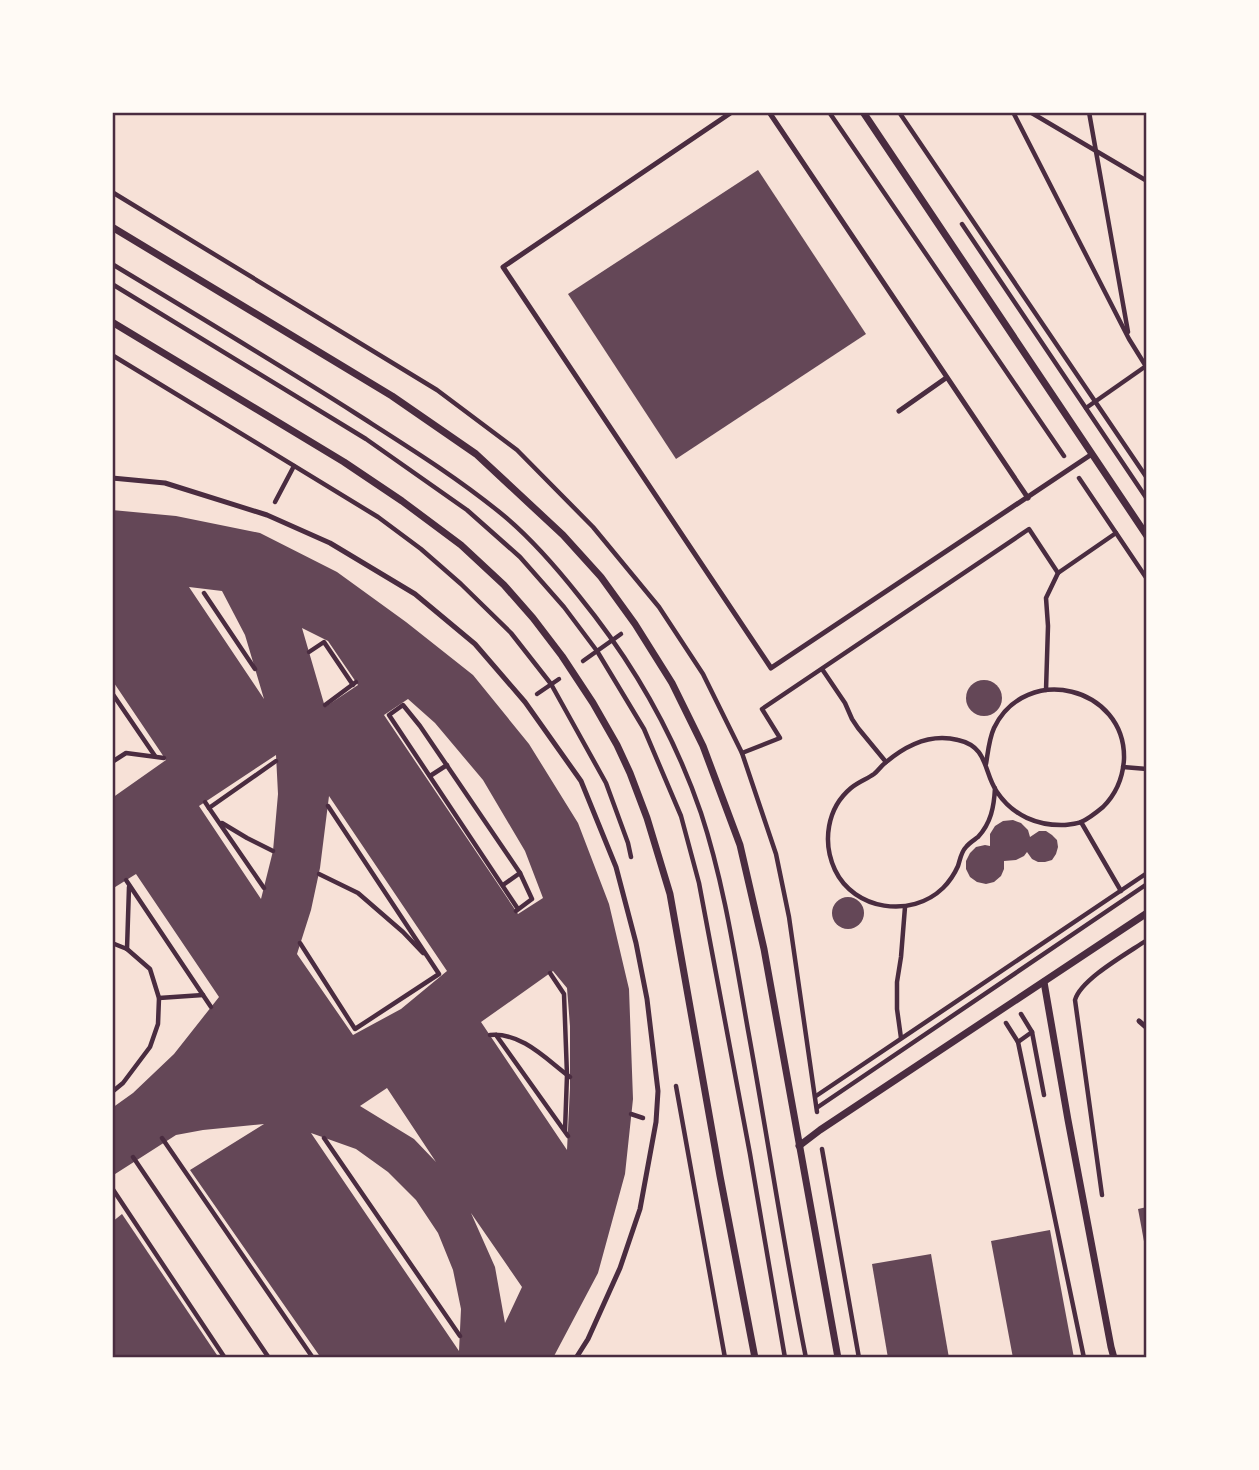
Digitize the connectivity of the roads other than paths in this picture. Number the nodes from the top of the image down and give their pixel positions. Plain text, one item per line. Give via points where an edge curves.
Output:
1 (732, 112) edge
2 (769, 112) edge
3 (863, 112) edge
4 (112, 227) edge
5 (112, 321) edge
6 (946, 379) junction
7 (899, 411) dead end
8 (1092, 454) junction
9 (112, 478) edge
10 (1028, 498) junction
11 (1147, 536) edge
12 (1147, 913) edge
13 (1044, 982) junction
14 (1139, 1021) dead end
15 (1147, 1028) edge
16 (799, 1146) junction
17 (576, 1358) edge
18 (755, 1358) edge
19 (838, 1358) edge
20 (1114, 1358) edge

1 - 10 lane via 503,267 771,668
2 - 6 lane
3 - 8 street
4 - 16 street via 392,396 476,454 601,577 672,683 703,746 740,845 764,949
5 - 18 street via 344,462 461,545 504,585 555,646 593,703 630,773 670,894
6 - 7 lane
6 - 10 lane
8 - 10 lane
8 - 11 street
9 - 17 lane via 165,483 267,515 330,543 415,594 475,644 525,702 581,781 616,867 636,943 658,1091 640,1209 620,1268
12 - 13 street
13 - 16 street
13 - 20 street
14 - 15 lane
16 - 19 street

